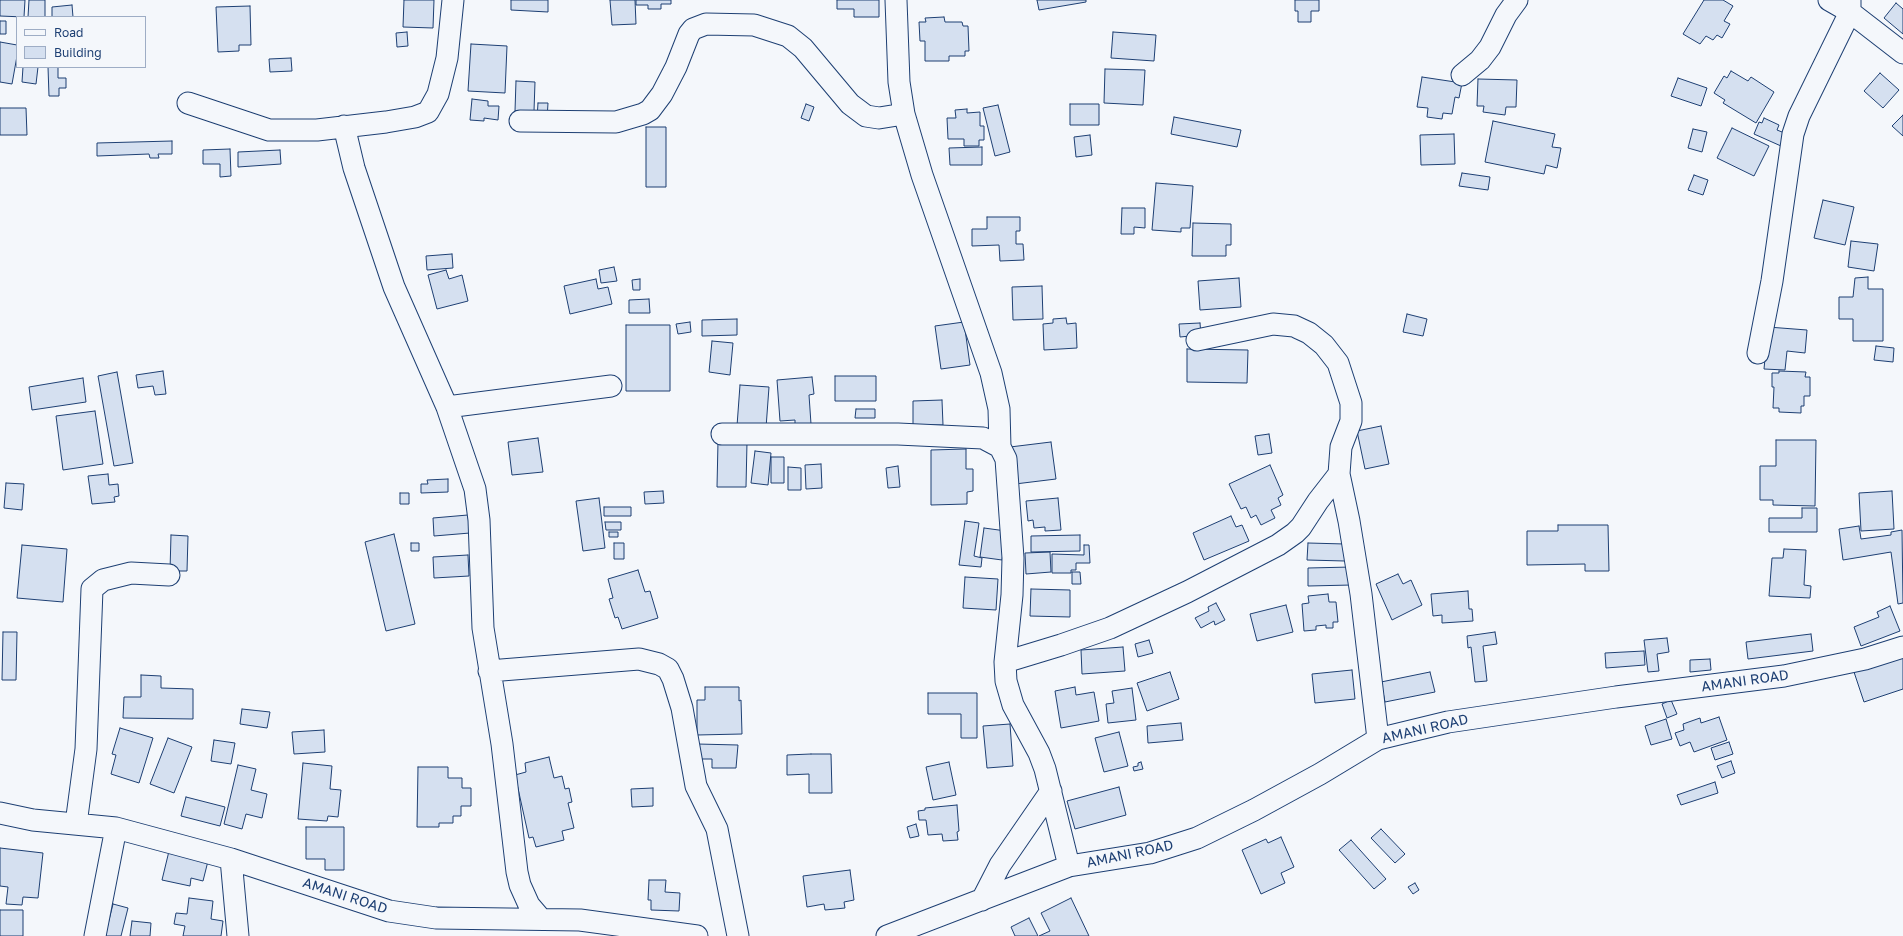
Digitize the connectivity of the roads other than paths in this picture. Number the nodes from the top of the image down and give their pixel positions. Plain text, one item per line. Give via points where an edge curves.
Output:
1 (453, 0) edge
2 (896, 0) edge
3 (1517, 0) edge
4 (1829, 0) edge
5 (1850, 6) edge
6 (1903, 53) edge
7 (1462, 75) dead end
8 (188, 103) dead end
9 (904, 114) junction
10 (520, 121) dead end
11 (344, 126) junction
12 (1196, 340) dead end
13 (1758, 354) dead end
14 (611, 386) dead end
15 (447, 407) junction
16 (722, 434) dead end
17 (1000, 447) junction
18 (1339, 474) junction
19 (169, 575) dead end
20 (1903, 647) edge
21 (1005, 662) junction
22 (489, 671) junction
23 (1378, 739) junction
24 (1051, 791) junction
25 (0, 812) edge
26 (76, 824) junction
27 (116, 828) junction
28 (231, 859) junction
29 (1069, 866) junction
30 (982, 900) junction
31 (541, 919) junction
32 (95, 936) edge
33 (238, 936) edge
34 (697, 936) edge
35 (738, 936) edge
36 (887, 936) edge

1 - 11 street via 447,58 438,94 428,112 416,117
2 - 9 street via 899,82
3 - 7 street via 1506,14 1485,54
4 - 5 street
5 - 6 street
5 - 13 street via 1799,116 1794,134 1772,281
8 - 11 street via 269,130 316,130
9 - 10 street via 879,118 866,116 850,104 802,48 788,36 754,25 706,24 692,29 662,94 650,110 643,114 616,122
9 - 17 street via 927,190 991,373 999,409
11 - 15 street via 354,168 394,287
12 - 18 street via 1273,324 1294,326 1309,333 1324,345 1338,363 1351,403 1351,421 1341,447
14 - 15 street
15 - 22 street via 478,503 480,597
16 - 17 street via 898,434 983,438
17 - 21 street via 1006,459 1013,558
18 - 21 street via 1296,533 1278,545 1110,628
18 - 23 street via 1361,594
19 - 26 street via 131,573 104,580 92,589 86,749
20 - 23 street, AMANI ROAD via 1865,659 1784,676 1616,697 1456,721
21 - 24 street via 1009,695 1039,753
22 - 31 street via 502,744 517,872 529,905
22 - 35 street via 639,659 668,669 682,708 696,786 717,829
23 - 29 street, AMANI ROAD via 1254,810 1196,838 1150,853
24 - 29 street
24 - 30 street via 1000,865
25 - 26 street, AMANI ROAD via 33,820
26 - 27 street, AMANI ROAD
27 - 28 street, AMANI ROAD
27 - 32 street
28 - 31 street, AMANI ROAD via 389,911 436,918
28 - 33 street
29 - 30 street, AMANI ROAD
30 - 36 street, AMANI ROAD
31 - 34 street, AMANI ROAD via 580,920

